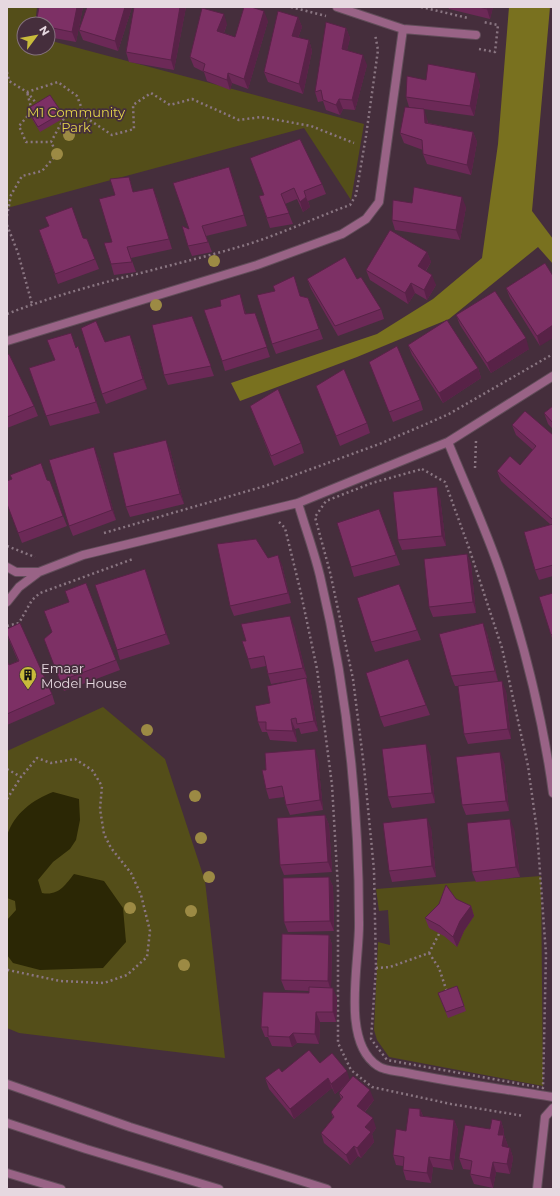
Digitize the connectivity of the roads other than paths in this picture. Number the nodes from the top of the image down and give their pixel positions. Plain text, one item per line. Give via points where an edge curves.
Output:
1 (337, 7) edge
2 (403, 29) junction
3 (476, 35) dead end
4 (7, 341) edge
5 (553, 376) edge
6 (448, 442) junction
7 (298, 503) junction
8 (7, 567) edge
9 (39, 572) junction
10 (7, 602) edge
11 (553, 793) edge
12 (7, 1084) edge
13 (553, 1097) edge
14 (553, 1108) edge
15 (7, 1123) edge
16 (7, 1173) edge
17 (62, 1189) edge
18 (219, 1189) edge
19 (327, 1189) edge
20 (537, 1189) edge

1 - 2 street
2 - 3 street
2 - 4 street via 379,202 366,219 342,234 257,265
5 - 6 street
6 - 7 street
6 - 11 street via 502,577 546,743
7 - 9 street via 83,555
7 - 13 street via 319,575 334,642 349,737 359,852 360,932 354,1022 363,1052 378,1067
8 - 9 street via 16,572
9 - 10 street via 19,587
12 - 19 street
14 - 20 street via 545,1117
15 - 18 street
16 - 17 street

